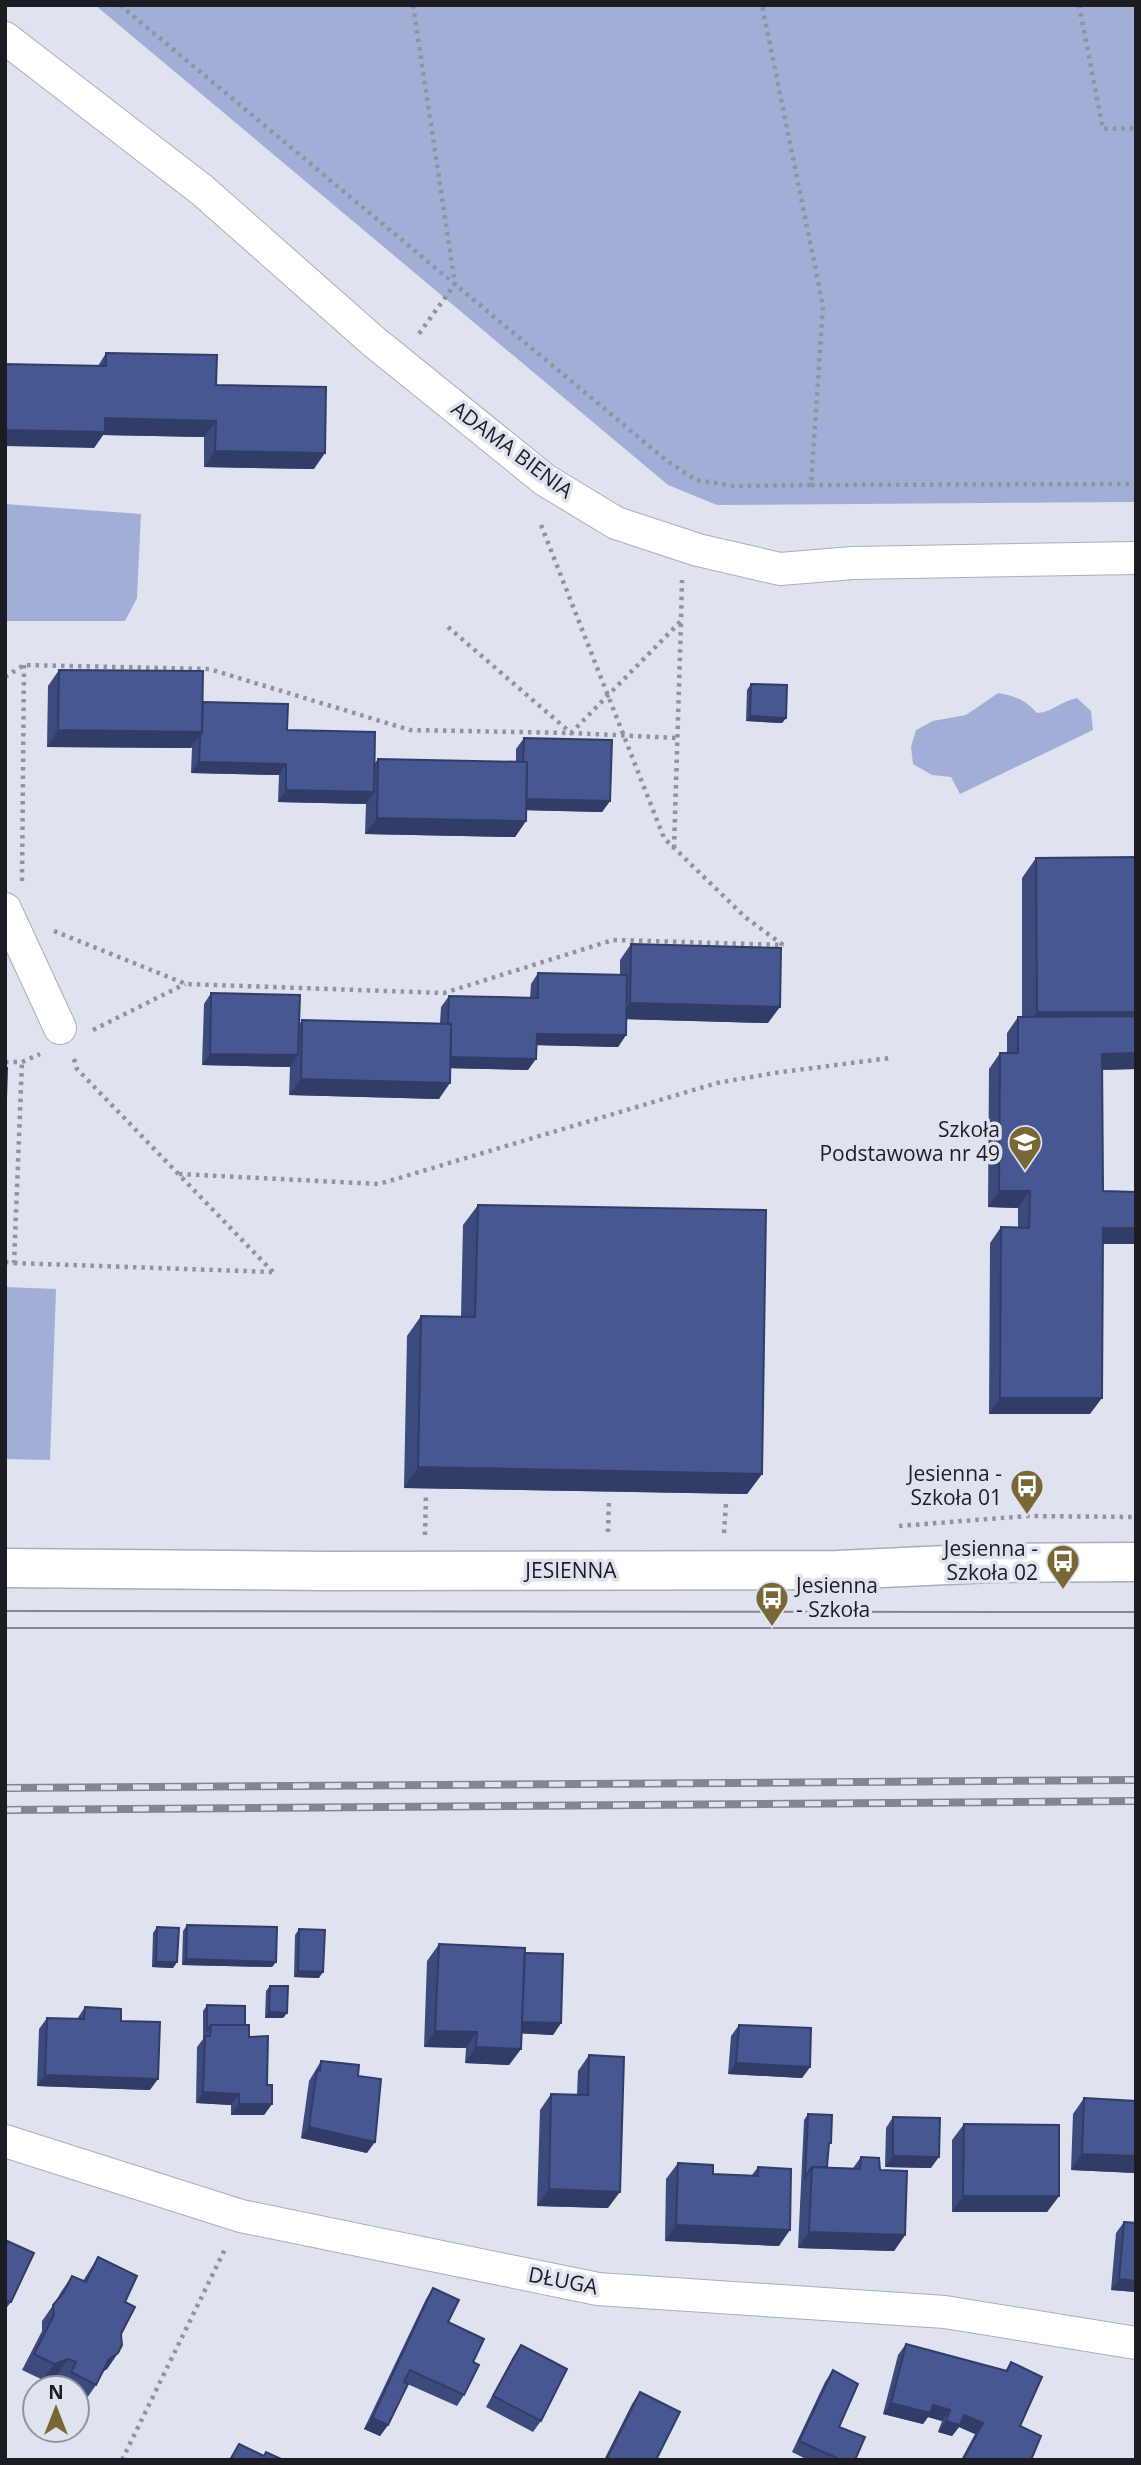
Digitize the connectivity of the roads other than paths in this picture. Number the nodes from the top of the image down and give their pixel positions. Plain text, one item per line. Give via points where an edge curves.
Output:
1 (5, 38) edge
2 (1136, 558) edge
3 (14, 900) edge
4 (66, 1040) road end
5 (1136, 1562) edge
6 (5, 1568) edge
7 (5, 2141) edge
8 (1136, 2343) edge

1 - 2 street, ADAMA BIENIA via 202,190 399,362 545,480 616,523 698,550 780,569 853,563
3 - 4 street
5 - 6 street, JESIENNA via 838,1570
7 - 8 street, DŁUGA via 241,2216 598,2289 945,2312

